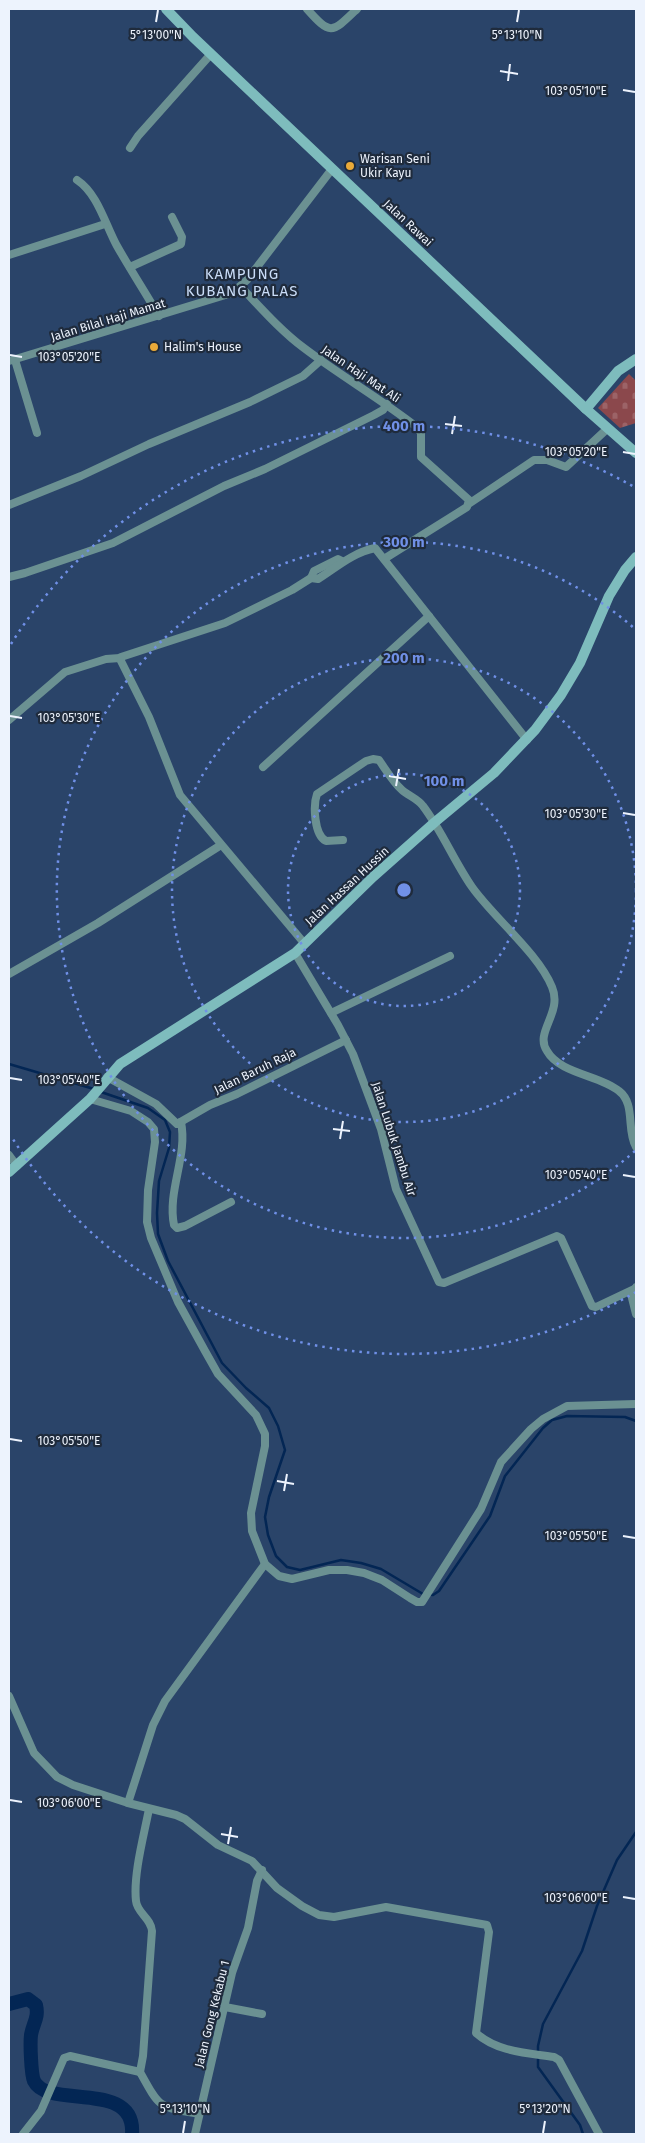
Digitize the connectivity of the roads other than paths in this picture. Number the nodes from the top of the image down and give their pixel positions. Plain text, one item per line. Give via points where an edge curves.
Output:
1 (166, 9) edge
2 (307, 9) edge
3 (357, 9) edge
4 (211, 54) junction
5 (130, 148) dead end
6 (332, 168) junction
7 (77, 180) dead end
8 (172, 217) dead end
9 (105, 224) junction
10 (9, 255) edge
11 (130, 268) junction
12 (241, 286) junction
13 (159, 316) junction
14 (636, 359) edge
15 (321, 360) junction
16 (12, 361) edge
17 (387, 404) junction
18 (586, 409) junction
19 (607, 429) junction
20 (37, 433) dead end
21 (636, 453) edge
22 (9, 505) edge
23 (468, 505) junction
24 (636, 558) edge
25 (384, 559) junction
26 (9, 577) edge
27 (429, 616) junction
28 (120, 658) junction
29 (9, 720) edge
30 (526, 740) junction
31 (263, 766) dead end
32 (434, 822) junction
33 (343, 840) dead end
34 (222, 845) junction
35 (304, 943) junction
36 (294, 953) junction
37 (450, 956) dead end
38 (9, 974) edge
39 (331, 1013) junction
40 (346, 1040) junction
41 (104, 1080) junction
42 (91, 1097) junction
43 (178, 1123) junction
44 (636, 1147) edge
45 (9, 1155) edge
46 (13, 1169) edge
47 (230, 1202) dead end
48 (635, 1288) edge
49 (636, 1314) edge
50 (636, 1404) edge
51 (265, 1564) junction
52 (9, 1696) edge
53 (128, 1803) junction
54 (149, 1808) junction
55 (262, 1870) junction
56 (225, 2007) junction
57 (262, 2014) dead end
58 (140, 2072) junction
59 (199, 2114) junction
60 (23, 2134) edge
61 (195, 2134) edge
62 (599, 2134) edge

1 - 4 street, Jalan Rawai
2 - 3 street via 323,26 331,28 339,26
4 - 5 street
4 - 6 street, Jalan Rawai
6 - 12 street, Jalan Bilal Haji Mamat
6 - 18 street, Jalan Rawai
7 - 9 street via 92,195
8 - 11 street via 182,237 181,244
9 - 10 street
9 - 11 street
11 - 13 street
12 - 13 street, Jalan Bilal Haji Mamat via 219,298
12 - 15 street, Jalan Haji Mat Ali via 281,328
13 - 16 street, Jalan Bilal Haji Mamat
14 - 18 street via 618,372
15 - 17 street, Jalan Haji Mat Ali
15 - 22 street via 303,376 250,402
16 - 20 street
17 - 23 street, Jalan Haji Mat Ali via 419,429 421,456 468,498
17 - 26 street via 374,415 113,543
18 - 19 street, Jalan Rawai
19 - 21 street, Jalan Rawai
19 - 23 street via 566,467 547,460 534,460
23 - 25 street
24 - 30 street, Jalan Hassan Hussin via 609,596 572,678
25 - 27 street
25 - 28 street via 375,548 342,561 338,559 314,571 312,578 225,623
27 - 30 street
27 - 31 street
28 - 29 street via 106,659 66,672
28 - 34 street via 149,717 180,795
30 - 32 street, Jalan Hassan Hussin via 480,786
32 - 33 street via 422,804 398,786 379,760 373,759 322,791 316,799 314,809 322,839
32 - 35 street, Jalan Hassan Hussin
32 - 44 street via 472,887 541,968 552,987 556,1003 544,1036 546,1050 561,1064 619,1090 628,1104
34 - 35 street
34 - 38 street
35 - 36 street, Jalan Hassan Hussin
36 - 39 street, Jalan Lubuk Jambu Air
36 - 41 street, Jalan Hassan Hussin via 120,1064
37 - 39 street
39 - 40 street, Jalan Lubuk Jambu Air
40 - 43 street, Jalan Baruh Raja
40 - 48 street, Jalan Lubuk Jambu Air via 381,1129 396,1189 438,1281 442,1283 557,1236 561,1238 592,1306
41 - 42 street, Jalan Hassan Hussin
41 - 43 street via 156,1104
42 - 46 street, Jalan Hassan Hussin
42 - 51 street via 131,1111 154,1129 156,1142 148,1190 147,1222 151,1238 178,1302 218,1374 256,1415 264,1434 265,1446 251,1513 252,1531
43 - 47 street via 184,1136 174,1196 174,1225 177,1228 185,1226
45 - 46 street
48 - 49 street via 632,1303
50 - 51 street via 566,1406 531,1429 502,1462 481,1509 423,1601 417,1602 364,1573 329,1570 292,1579 279,1576
51 - 53 street via 165,1700 152,1725
52 - 53 street via 34,1753 57,1777
53 - 54 street
54 - 55 street via 176,1814 218,1845 252,1860
54 - 58 street via 136,1884 138,1908 152,1931
55 - 56 street, Jalan Gong Kekabu 1
55 - 62 street via 277,1888 319,1915 334,1917 386,1907 487,1925 489,1932 476,2032 493,2045 559,2060
56 - 57 street
56 - 59 street, Jalan Gong Kekabu 1
58 - 59 street via 158,2103
58 - 60 street via 64,2058 47,2100
59 - 61 street, Jalan Gong Kekabu 1

